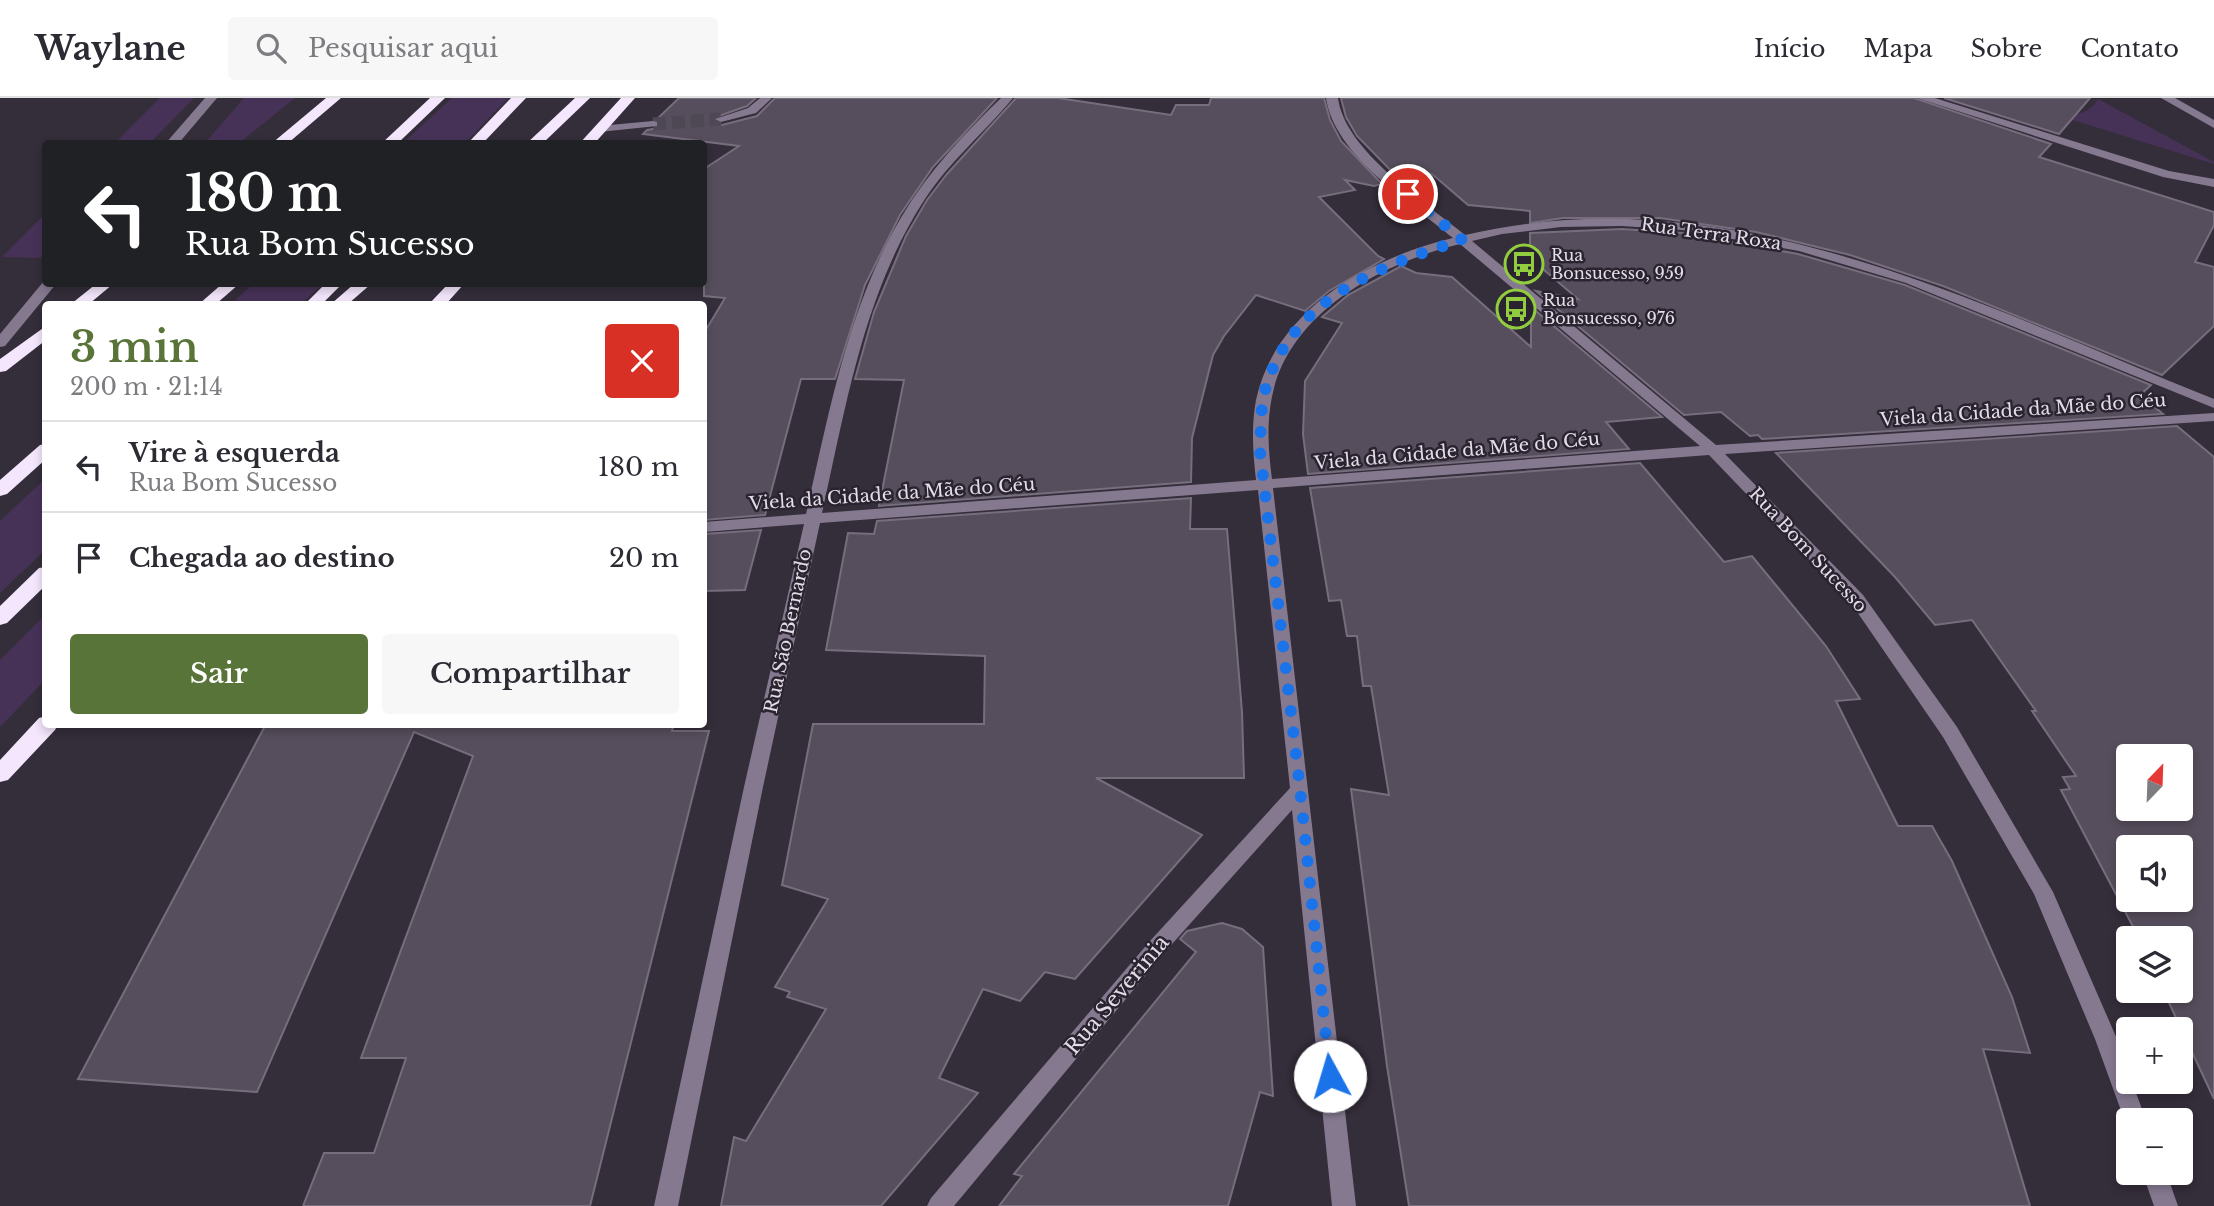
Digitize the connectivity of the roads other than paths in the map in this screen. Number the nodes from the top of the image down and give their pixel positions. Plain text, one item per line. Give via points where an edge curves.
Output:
1 (211, 98) edge
2 (334, 98) edge
3 (438, 98) edge
4 (519, 98) edge
5 (583, 98) edge
6 (628, 98) edge
7 (766, 98) edge
8 (1007, 98) edge
9 (1332, 98) edge
10 (1923, 98) edge
11 (2167, 98) edge
12 (722, 119) tunnel mouth
13 (653, 124) tunnel mouth
14 (2214, 125) edge
15 (599, 129) junction
16 (174, 140) edge
17 (283, 140) edge
18 (392, 140) edge
19 (478, 140) edge
20 (537, 140) edge
21 (589, 140) edge
22 (2167, 174) junction
23 (2214, 183) edge
24 (2214, 195) edge
25 (1462, 240) junction
26 (47, 287) edge
27 (101, 287) edge
28 (227, 287) edge
29 (331, 287) edge
30 (359, 287) edge
31 (453, 287) edge
32 (83, 301) edge
33 (211, 301) edge
34 (316, 301) edge
35 (343, 301) edge
36 (440, 301) edge
37 (42, 334) edge
38 (0, 343) edge
39 (0, 368) edge
40 (2214, 404) edge
41 (2214, 417) edge
42 (1713, 450) junction
43 (42, 453) edge
44 (1265, 485) junction
45 (0, 490) edge
46 (813, 519) junction
47 (707, 527) edge
48 (42, 577) edge
49 (0, 618) edge
50 (43, 728) edge
51 (0, 774) edge
52 (1300, 789) junction
53 (2131, 1108) edge
54 (2159, 1185) edge
55 (666, 1206) edge
56 (939, 1206) edge
57 (1344, 1206) edge
58 (2166, 1206) edge

1 - 16 street
2 - 17 highway
3 - 18 highway
4 - 19 highway
5 - 20 highway
6 - 15 highway
7 - 12 street via 756,110
8 - 46 street, Rua São Bernardo via 950,155 897,236 848,363
9 - 25 street, Rua Bom Sucesso via 1333,115 1342,132 1372,164
10 - 22 street
11 - 14 street
13 - 15 street
15 - 21 highway
22 - 23 street
22 - 24 street
25 - 40 street, Rua Terra Roxa via 1536,226 1627,223 1678,226 1799,247 1861,263 1936,291
25 - 42 street, Rua Bom Sucesso
25 - 44 street, Rua Terra Roxa via 1405,257 1365,276 1324,302 1295,330 1278,356 1266,389 1260,451
26 - 38 street
27 - 32 highway
28 - 33 highway
29 - 34 highway
30 - 35 highway
31 - 36 highway
37 - 39 highway
41 - 42 street, Viela da Cidade da Mãe do Céu
42 - 44 street, Viela da Cidade da Mãe do Céu
42 - 53 street, Rua Bom Sucesso via 1857,599 1950,732 2043,891
43 - 45 highway
44 - 46 street, Viela da Cidade da Mãe do Céu
44 - 52 street, Rua Terra Roxa
46 - 47 street, Viela da Cidade da Mãe do Céu
46 - 55 street, Rua São Bernardo
48 - 49 highway
50 - 51 highway
52 - 56 street, Rua Severinia via 1157,947
52 - 57 street, Rua Terra Roxa
54 - 58 street

